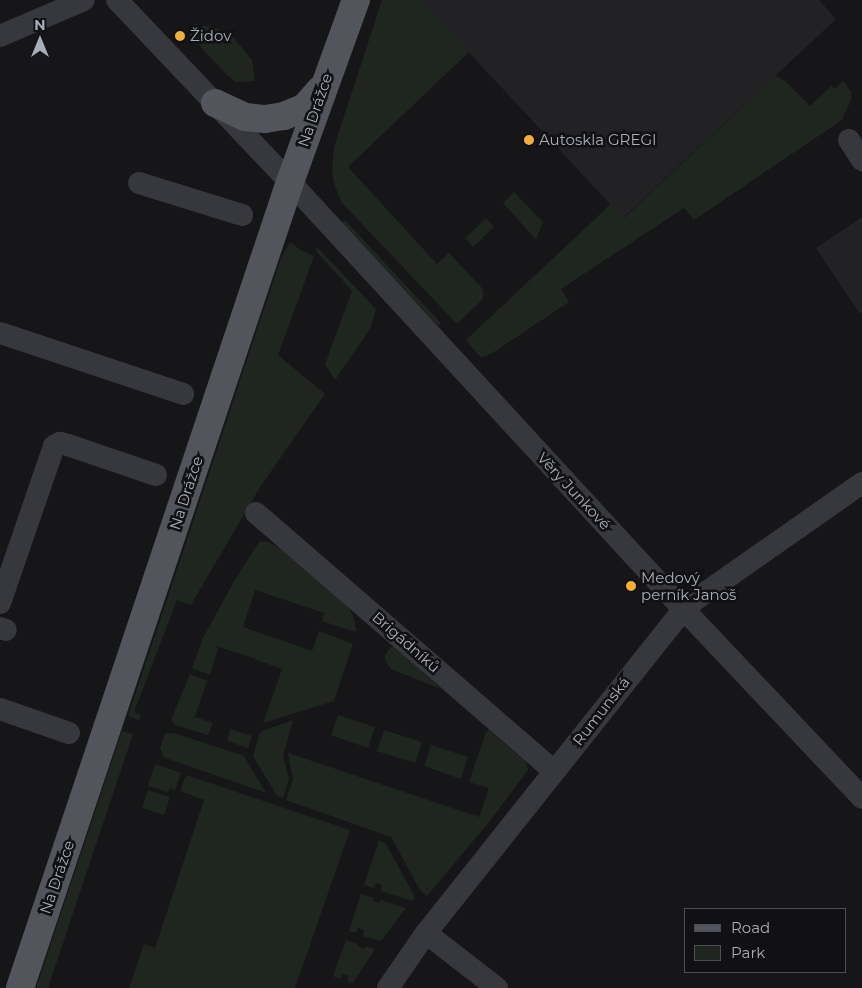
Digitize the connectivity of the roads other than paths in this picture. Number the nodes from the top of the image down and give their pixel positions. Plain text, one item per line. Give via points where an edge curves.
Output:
1 (84, 0) edge
2 (117, 0) edge
3 (356, 0) edge
4 (0, 36) edge
5 (328, 72) junction
6 (215, 103) junction
7 (849, 140) dead end
8 (862, 160) edge
9 (290, 182) junction
10 (139, 183) dead end
11 (242, 215) dead end
12 (0, 333) edge
13 (183, 394) dead end
14 (156, 475) dead end
15 (862, 483) edge
16 (256, 513) dead end
17 (0, 604) edge
18 (684, 610) junction
19 (0, 709) edge
20 (69, 733) dead end
21 (554, 771) junction
22 (862, 798) edge
23 (426, 933) junction
24 (20, 988) edge
25 (388, 988) edge
26 (497, 988) edge

1 - 4 street
2 - 6 street, Věry Junkové
3 - 5 main road, Na Drážce
5 - 6 main road via 313,100 295,113 265,119 245,117
5 - 9 main road, Na Drážce
6 - 9 street, Věry Junkové
7 - 8 street
9 - 18 street, Věry Junkové
9 - 24 main road, Na Drážce
10 - 11 street
12 - 13 street
14 - 17 street via 68,445 54,446
15 - 18 street, Rumunská
16 - 21 street, Brigádníků
18 - 21 street, Rumunská
18 - 22 street, Věry Junkové
19 - 20 street
21 - 23 street, Rumunská
23 - 25 street, Rumunská
23 - 26 street

